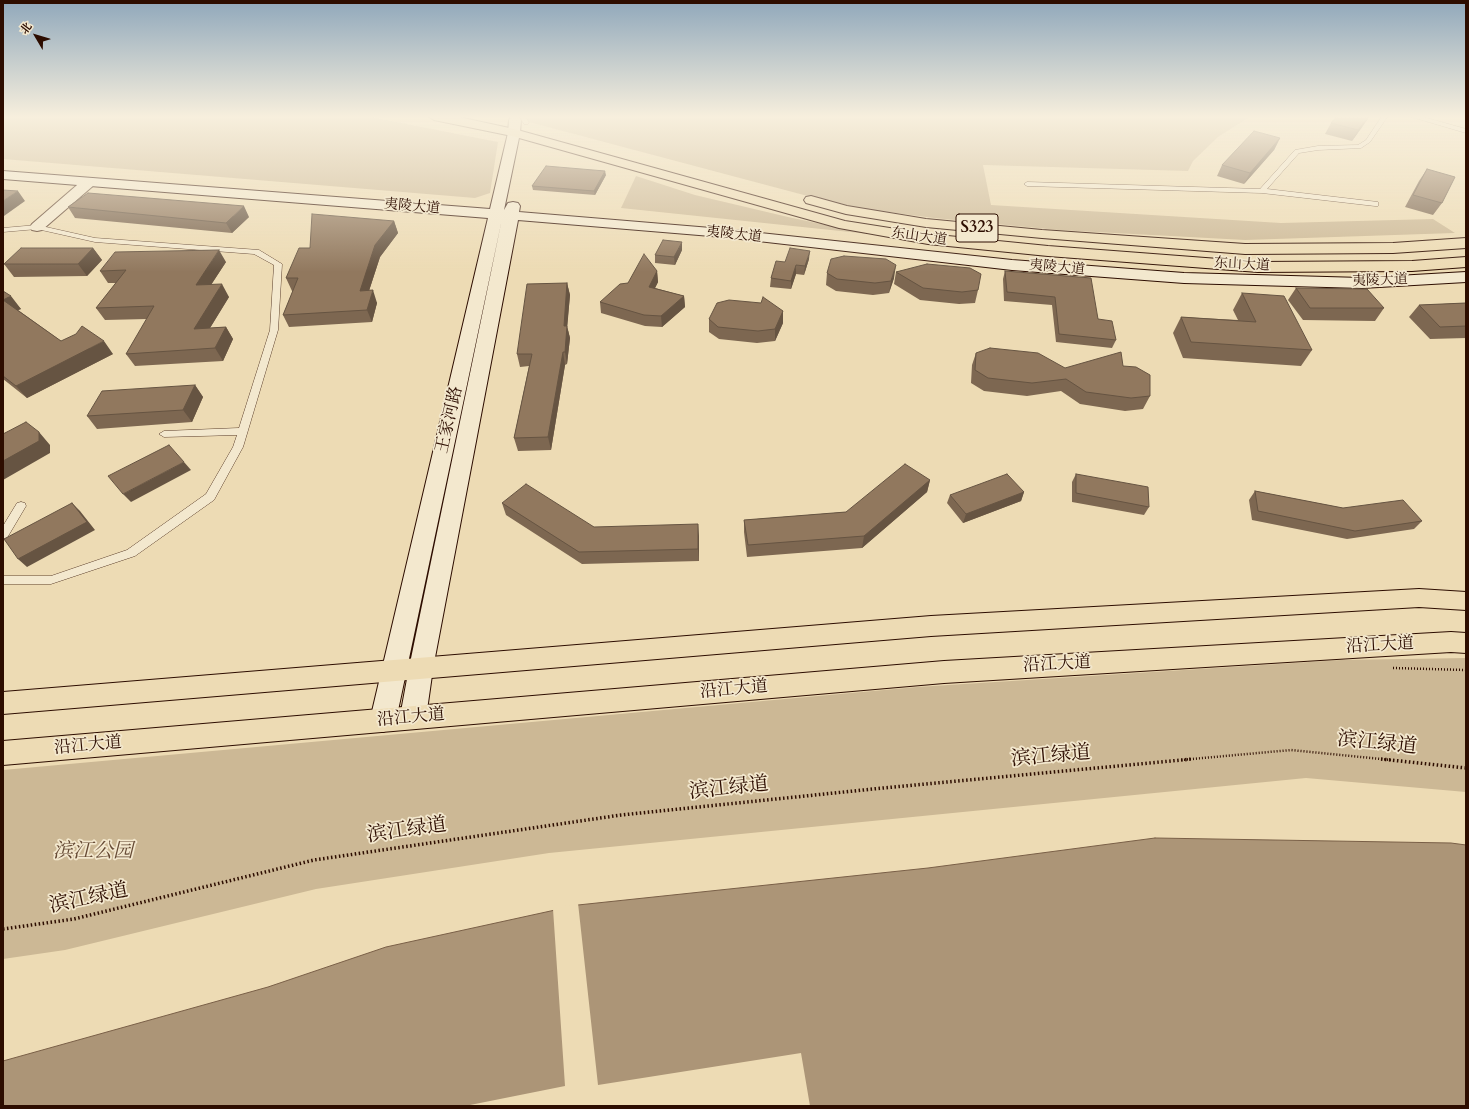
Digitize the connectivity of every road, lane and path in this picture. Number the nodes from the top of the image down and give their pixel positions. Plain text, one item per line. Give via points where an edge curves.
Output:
1 (12, 168) edge
2 (510, 168) edge
3 (659, 168) edge
4 (1282, 168) edge
5 (3, 175) edge
6 (89, 182) junction
7 (1027, 184) dead end
8 (1262, 191) junction
9 (795, 196) dead end
10 (1375, 204) dead end
11 (504, 210) junction
12 (37, 227) junction
13 (3, 230) edge
14 (1466, 243) edge
15 (1466, 262) edge
16 (1466, 267) edge
17 (1466, 277) edge
18 (243, 431) junction
19 (164, 434) dead end
20 (21, 506) dead end
21 (3, 536) edge
22 (3, 580) edge
23 (1466, 601) edge
24 (1466, 643) edge
25 (421, 668) junction
26 (1388, 668) dead end
27 (394, 670) junction
28 (1466, 670) edge
29 (3, 703) edge
30 (413, 717) junction
31 (383, 720) junction
32 (3, 753) edge
33 (1466, 768) edge
34 (3, 929) edge

1 - 11 main road, 夷陵大道 / S323
2 - 11 main road, 王家河路
3 - 15 main road, 东山大道 via 844,225 928,239 1048,252 1258,267 1412,266
4 - 8 lane
5 - 6 main road, 夷陵大道 / S323
6 - 11 main road, 夷陵大道 / S323
6 - 12 main road
7 - 8 lane
8 - 10 lane
9 - 14 main road, 东山大道 / S323 via 846,210 926,223 1237,248 1393,248
11 - 16 main road, 夷陵大道 / S323 via 726,225 1012,255 1180,268 1353,273
11 - 17 main road, 夷陵大道 / S323 via 1012,264 1184,278 1362,283
11 - 25 main road, 王家河路
11 - 27 main road, 王家河路
12 - 13 lane
12 - 18 lane via 95,240 256,252 278,264 274,330
18 - 19 lane
18 - 22 lane via 238,447 210,497 131,553 51,580
20 - 21 lane
23 - 25 main road via 1419,598 931,626
24 - 30 main road, 沿江大道 via 944,672
25 - 27 main road
25 - 30 main road, 王家河路
26 - 28 path
27 - 29 main road
27 - 31 main road, 王家河路
30 - 31 main road, 沿江大道
31 - 32 main road, 沿江大道
33 - 34 path, 滨江绿道 via 1291,750 621,815 314,860 74,919

